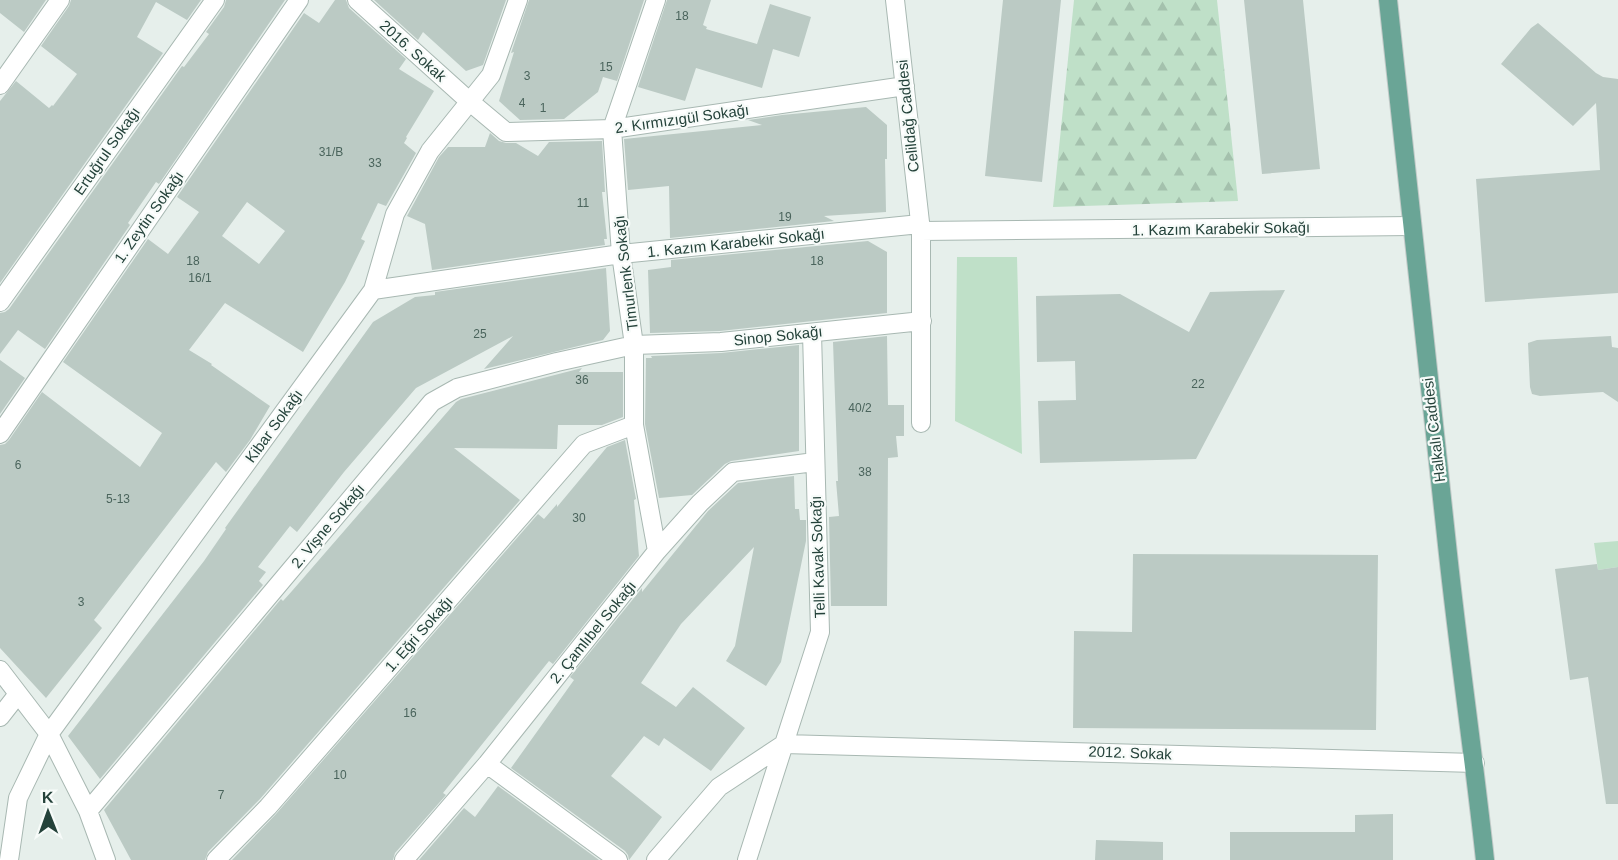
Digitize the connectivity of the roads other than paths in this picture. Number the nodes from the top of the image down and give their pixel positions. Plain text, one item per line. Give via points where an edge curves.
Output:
1 (60, 0) edge
2 (215, 0) edge
3 (299, 0) edge
4 (357, 0) edge
5 (518, 0) edge
6 (656, 0) edge
7 (895, 0) edge
8 (1388, 0) edge
9 (0, 85) edge
10 (905, 87) junction
11 (469, 101) junction
12 (612, 129) junction
13 (1412, 226) junction
14 (921, 228) junction
15 (621, 254) junction
16 (373, 290) junction
17 (0, 302) edge
18 (922, 321) junction
19 (812, 333) junction
20 (634, 345) junction
21 (921, 423) dead end
22 (634, 425) junction
23 (0, 434) edge
24 (815, 462) junction
25 (657, 551) junction
26 (0, 670) edge
27 (18, 694) junction
28 (0, 717) edge
29 (49, 734) junction
30 (784, 744) junction
31 (1475, 763) junction
32 (487, 764) junction
33 (88, 812) junction
34 (9, 860) edge
35 (106, 860) edge
36 (216, 860) edge
37 (404, 860) edge
38 (618, 860) edge
39 (656, 860) edge
40 (747, 860) edge
41 (1485, 860) edge

1 - 9 street
2 - 17 street, Ertuğrul Sokağı
3 - 23 street, 1. Zeytin Sokağı
4 - 11 street, 2016. Sokak
5 - 11 street, Kibar Sokağı via 491,75
6 - 12 street, Timurlenk Sokağı
7 - 10 street, Celildağ Caddesi
8 - 13 main road, Halkalı Caddesi
10 - 12 street, 2. Kırmızıgül Sokağı
10 - 14 street, Celildağ Caddesi
11 - 12 street, 2. Kırmızıgül Sokağı via 506,132
11 - 16 street, Kibar Sokağı via 430,152 395,214
12 - 15 street, Timurlenk Sokağı
13 - 14 street, 1. Kazım Karabekir Sokağı
13 - 31 main road, Halkalı Caddesi
14 - 15 street, 1. Kazım Karabekir Sokağı
14 - 18 street, Celildağ Caddesi
15 - 16 street, 1. Kazım Karabekir Sokağı
15 - 20 street, Timurlenk Sokağı
16 - 29 street, Kibar Sokağı
18 - 19 street, Sinop Sokağı
18 - 21 street, Celildağ Caddesi
19 - 20 street, Sinop Sokağı
19 - 24 street, Telli Kavak Sokağı
20 - 22 street, Timurlenk Sokağı
20 - 33 street, 2. Vişne Sokağı via 457,388 432,402
22 - 25 street, Timurlenk Sokağı
22 - 36 street, 1. Eğri Sokağı via 584,444 268,807
24 - 25 street, 2. Çamlıbel Sokağı via 733,472
24 - 30 street, Telli Kavak Sokağı via 820,632
25 - 32 street, 2. Çamlıbel Sokağı
26 - 27 street
27 - 28 street
27 - 29 street
29 - 33 street
29 - 34 street, Kibar Sokağı via 18,798
30 - 31 street, 2012. Sokak
30 - 39 street via 718,787
30 - 40 street, Telli Kavak Sokağı
31 - 41 main road, Halkalı Caddesi
32 - 37 street, 2. Çamlıbel Sokağı
32 - 38 street
33 - 35 street

